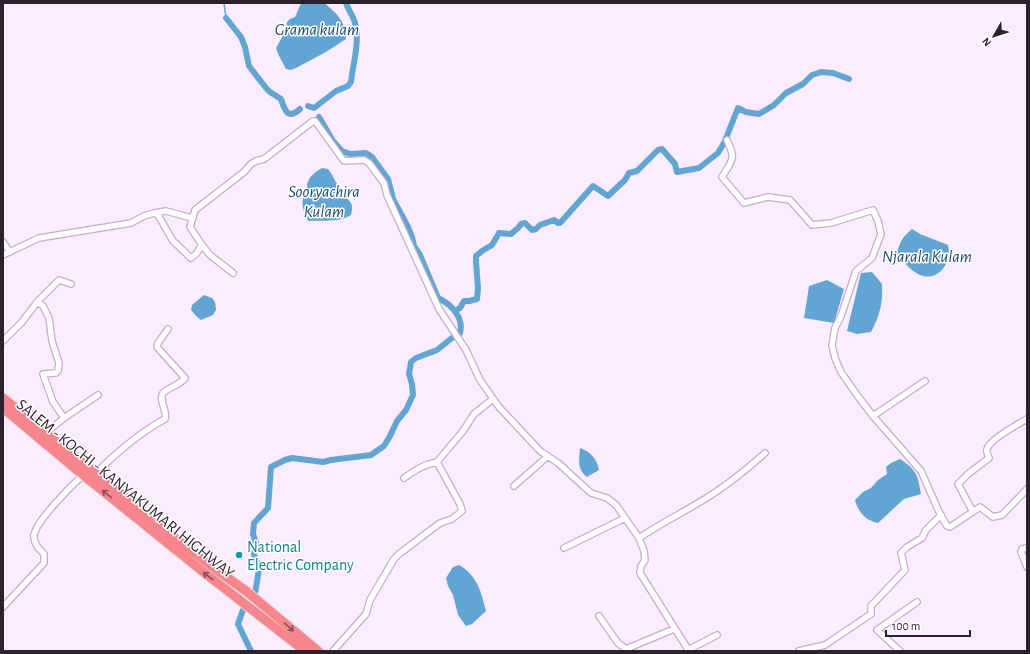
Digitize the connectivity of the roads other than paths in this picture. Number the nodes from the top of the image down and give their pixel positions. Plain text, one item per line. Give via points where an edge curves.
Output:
1 (727, 140) dead end
2 (154, 213) junction
3 (192, 218) junction
4 (3, 242) edge
5 (202, 245) junction
6 (10, 252) junction
7 (3, 255) edge
8 (233, 273) dead end
9 (70, 284) dead end
10 (37, 302) junction
11 (168, 329) dead end
12 (4, 337) edge
13 (925, 381) dead end
14 (98, 396) dead end
15 (3, 398) edge
16 (493, 399) junction
17 (3, 408) edge
18 (873, 416) junction
19 (64, 418) junction
20 (1027, 419) edge
21 (46, 433) junction
22 (765, 453) dead end
23 (548, 456) junction
24 (437, 462) junction
25 (95, 474) junction
26 (83, 475) junction
27 (404, 478) dead end
28 (514, 486) dead end
29 (1027, 489) edge
30 (973, 512) junction
31 (941, 516) junction
32 (625, 518) junction
33 (638, 538) junction
34 (564, 548) dead end
35 (1027, 548) edge
36 (1027, 567) edge
37 (917, 602) dead end
38 (3, 607) edge
39 (599, 616) dead end
40 (674, 629) junction
41 (717, 635) dead end
42 (689, 650) edge
43 (305, 651) edge
44 (318, 651) edge
45 (333, 651) edge
46 (799, 651) edge
47 (900, 651) edge

1 - 18 street via 733,152 733,159 722,177 744,203 768,197 790,200 812,225 831,223 873,210 881,234 872,258 856,272 835,328 832,345 841,372
2 - 3 street via 166,211
2 - 5 street via 158,215 173,240 191,258
2 - 6 street via 131,223 39,238
3 - 5 street via 190,226
3 - 16 street via 195,210 251,164 264,158 315,121 344,161 369,162 384,183 387,195 439,309 466,350 480,380
4 - 6 street
5 - 8 street via 210,255
6 - 7 street
9 - 10 street via 59,280
10 - 12 street via 22,322
10 - 19 street via 43,306 49,318 52,341 59,363 56,373 43,374 53,402
11 - 25 street via 157,347 185,378 164,393 162,398 167,415 165,419 124,447
13 - 18 street
14 - 19 street
15 - 21 highway, SALEM - KOCHI - KANYAKUMARI HIGHWAY
16 - 23 street via 529,440
16 - 24 street via 474,414 463,432
17 - 26 highway, SALEM - KOCHI - KANYAKUMARI HIGHWAY
18 - 31 street via 921,471
19 - 21 street
20 - 30 street via 1005,430 988,447 989,458 958,484
21 - 25 highway, SALEM - KOCHI - KANYAKUMARI HIGHWAY
22 - 33 street via 704,499
23 - 28 street
23 - 32 street via 591,493 607,498 616,505
24 - 27 street via 414,470
24 - 45 street via 462,512 440,523 394,559 370,600 366,614
25 -> 44 highway, SALEM - KOCHI - KANYAKUMARI HIGHWAY via 218,572 246,591
26 - 38 street via 38,525 34,536 37,547 44,554 44,563
43 -> 26 highway, SALEM - KOCHI - KANYAKUMARI HIGHWAY
29 - 30 street via 1002,515 993,517 980,507
30 - 31 street via 950,527
31 - 46 street via 926,530 922,538 901,553 905,570 871,606 871,614 825,645
32 - 33 street
32 - 34 street
33 - 40 street via 645,560 640,573
35 - 36 street via 1021,552
37 - 47 street via 877,630
39 - 40 street via 618,643 626,649
40 - 42 street
41 - 42 street

